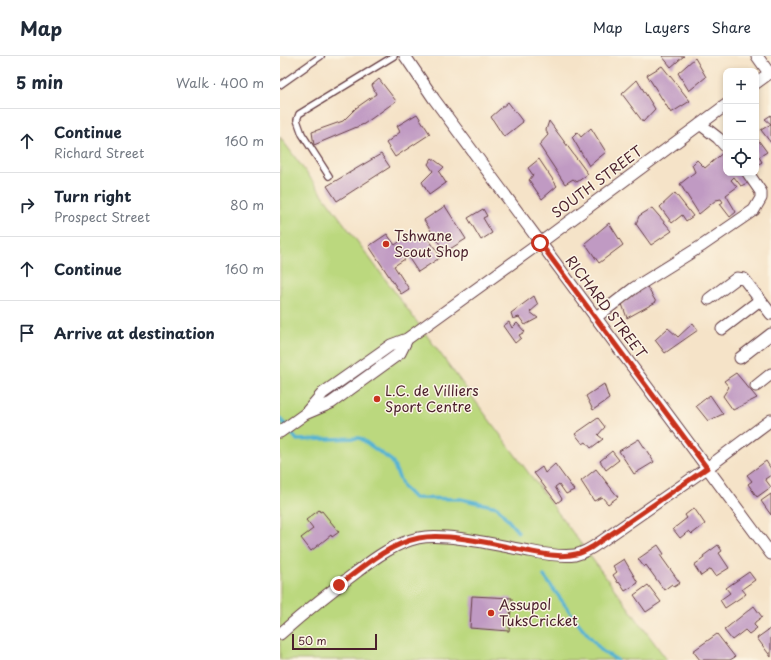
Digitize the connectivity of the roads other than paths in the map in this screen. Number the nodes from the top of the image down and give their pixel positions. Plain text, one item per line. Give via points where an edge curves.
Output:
1 (321, 56) edge
2 (394, 56) edge
3 (405, 56) edge
4 (757, 56) edge
5 (770, 72) edge
6 (759, 81) edge
7 (280, 85) edge
8 (723, 107) edge
9 (700, 124) junction
10 (723, 144) edge
11 (329, 176) dead end
12 (750, 176) edge
13 (540, 243) junction
14 (709, 299) dead end
15 (760, 300) junction
16 (771, 314) edge
17 (595, 318) junction
18 (722, 329) dead end
19 (771, 334) edge
20 (740, 358) dead end
21 (771, 374) edge
22 (756, 386) dead end
23 (771, 420) edge
24 (280, 432) edge
25 (707, 468) junction
26 (771, 554) edge
27 (280, 634) edge

1 - 7 lane
2 - 11 lane via 299,114 297,120 302,134
3 - 13 street, RICHARD STREET
4 - 5 street
5 - 6 street
8 - 9 street, SOUTH STREET
9 - 10 street
9 - 13 street, SOUTH STREET
12 - 17 street via 761,198 754,210 634,288
13 - 17 street, RICHARD STREET
13 - 24 street, SOUTH STREET via 407,339 400,353 331,402 303,416
14 - 15 street via 740,278 744,279
15 - 16 street
15 - 18 street
17 - 25 street, RICHARD STREET
19 - 20 street
21 - 22 street
23 - 25 street
25 - 26 street, RICHARD STREET
25 - 27 street via 583,552 568,555 545,554 463,539 434,537 406,542 369,562

